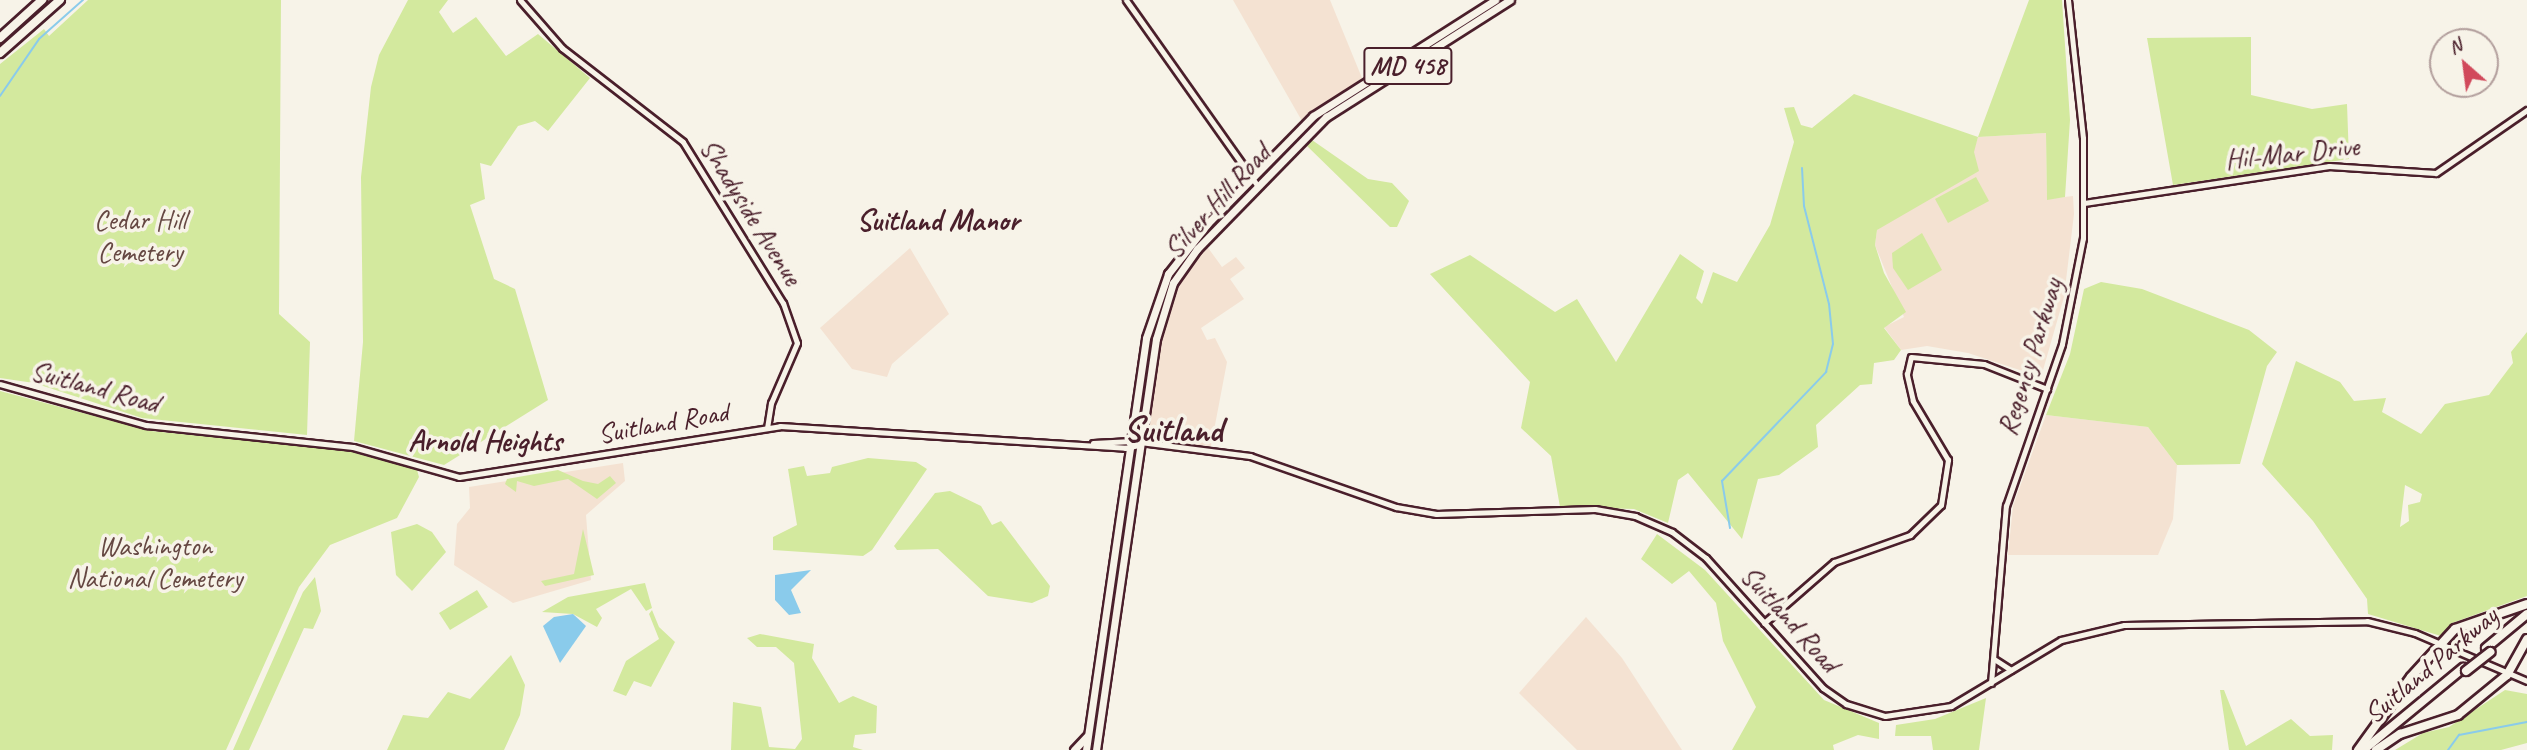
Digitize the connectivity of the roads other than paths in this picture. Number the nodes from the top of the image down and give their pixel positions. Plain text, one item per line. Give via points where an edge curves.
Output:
1 (42, 0) edge
2 (60, 0) edge
3 (520, 0) edge
4 (1126, 0) edge
5 (1495, 0) edge
6 (1510, 0) edge
7 (2068, 0) edge
8 (0, 38) edge
9 (0, 53) edge
10 (2527, 110) edge
11 (1251, 177) junction
12 (1257, 185) junction
13 (2084, 203) junction
14 (0, 384) edge
15 (2047, 389) junction
16 (767, 427) junction
17 (1134, 445) junction
18 (1117, 547) junction
19 (1126, 548) junction
20 (2527, 604) edge
21 (2527, 614) edge
22 (2527, 621) edge
23 (1764, 623) junction
24 (2527, 639) edge
25 (2443, 644) junction
26 (2488, 650) junction
27 (1993, 657) junction
28 (2465, 669) junction
29 (2011, 670) junction
30 (2508, 673) junction
31 (2527, 681) edge
32 (1991, 683) junction
33 (1089, 732) junction
34 (1074, 750) edge
35 (1086, 750) edge
36 (1096, 750) edge
37 (2358, 750) edge
38 (2364, 750) edge
39 (2374, 750) edge

1 - 8 highway
2 - 9 highway
3 - 16 main road, Shadyside Avenue via 562,48 683,142 783,303 797,343 771,403
4 - 11 main road
5 - 11 main road, Silver Hill Road / MD 458 via 1336,99
6 - 12 main road, Silver Hill Road / MD 458 via 1338,108
7 - 13 main road, Regency Parkway
10 - 13 main road, Hil-Mar Drive via 2436,173 2329,166
11 - 12 main road
11 - 17 main road, Silver Hill Road / MD 458 via 1192,241 1164,281 1150,319
12 - 17 main road, Silver Hill Road / MD 458 via 1190,257 1169,293
13 - 15 main road, Regency Parkway via 2075,292
14 - 16 main road, Suitland Road via 146,425 359,447 459,477
15 - 23 main road via 1963,359 1914,355 1907,365 1916,409 1948,460 1941,505 1910,535 1834,562
15 - 27 main road, Regency Parkway via 2006,506
16 - 17 main road, Suitland Road
17 - 18 main road, Silver Hill Road / MD 458
17 - 19 main road, Silver Hill Road / MD 458
17 - 23 main road, Suitland Road via 1250,456 1429,513 1595,509 1635,516 1689,544
18 - 19 main road
18 - 33 main road, Silver Hill Road / MD 458
19 - 36 main road, Silver Hill Road / MD 458
20 - 25 highway via 2462,625
21 - 26 highway, Suitland Parkway
22 - 26 highway, Suitland Parkway
23 - 32 main road, Suitland Road via 1823,688 1864,711 1885,716 1932,713
24 - 30 highway
25 - 29 main road, Suitland Road via 2399,627 2352,620 2124,625 2071,636
25 - 30 main road, Suitland Road
25 - 37 highway
26 - 28 highway, Suitland Parkway, bridge
27 - 29 main road
27 - 32 main road, Regency Parkway
28 - 38 highway, Suitland Parkway
28 - 39 highway, Suitland Parkway
29 - 32 main road, Suitland Road
30 - 31 main road, Suitland Road
30 - 39 highway via 2451,719 2400,734
33 - 34 main road
33 - 35 main road, Silver Hill Road / MD 458

